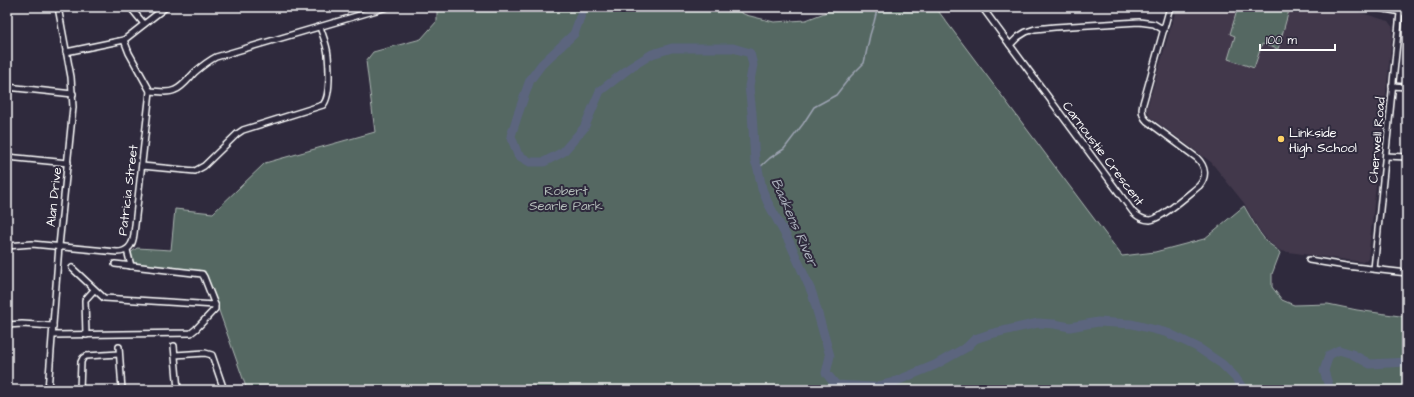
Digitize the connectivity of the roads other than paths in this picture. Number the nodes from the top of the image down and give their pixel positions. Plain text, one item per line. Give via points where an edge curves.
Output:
1 (58, 7) edge
2 (130, 7) edge
3 (166, 7) edge
4 (387, 7) edge
5 (982, 7) edge
6 (1170, 7) edge
7 (1374, 7) edge
8 (1400, 13) junction
9 (1407, 14) edge
10 (144, 24) junction
11 (320, 26) junction
12 (1164, 30) junction
13 (124, 40) junction
14 (1010, 45) junction
15 (66, 52) junction
16 (1392, 86) junction
17 (7, 87) edge
18 (1407, 87) edge
19 (150, 91) junction
20 (73, 94) junction
21 (1386, 156) junction
22 (7, 157) edge
23 (1407, 157) edge
24 (68, 163) junction
25 (142, 166) junction
26 (7, 246) edge
27 (59, 246) junction
28 (127, 250) junction
29 (1309, 260) dead end
30 (115, 264) dead end
31 (131, 266) junction
32 (72, 268) dead end
33 (1374, 269) junction
34 (1407, 273) edge
35 (94, 290) junction
36 (215, 305) junction
37 (7, 325) edge
38 (54, 326) junction
39 (53, 335) junction
40 (86, 335) junction
41 (174, 346) dead end
42 (119, 348) dead end
43 (119, 354) junction
44 (175, 355) junction
45 (48, 390) edge
46 (80, 390) edge
47 (122, 390) edge
48 (178, 390) edge
49 (224, 390) edge

1 - 15 street, Alan Drive
2 - 10 street
3 - 10 street
4 - 11 street
5 - 14 street, Carnoustie Crescent
6 - 12 street, Carnoustie Crescent
7 - 8 street
8 - 9 street
8 - 16 street, Cherwell Road
10 - 13 street
11 - 19 street via 216,57 175,90
11 - 25 street via 328,56 327,95 323,105 243,130 198,170
12 - 14 street via 1154,24 1139,22 1055,27 1026,32
12 - 14 street, Carnoustie Crescent via 1142,104 1143,114 1147,122 1198,158 1203,165 1204,175 1199,186 1161,215 1150,220 1143,219 1134,212
13 - 15 street
13 - 19 street
15 - 20 street, Alan Drive
16 - 18 street
16 - 21 street, Cherwell Road
17 - 20 street
19 - 25 street, Patricia Street
20 - 24 street, Alan Drive
21 - 23 street
21 - 33 street, Cherwell Road
22 - 24 street
24 - 27 street, Alan Drive
25 - 28 street, Patricia Street via 134,239
26 - 27 street, Patricia Street
27 - 28 street, Patricia Street via 116,252
27 - 38 street, Alan Drive
28 - 31 street
29 - 33 street
30 - 31 street
31 - 36 street via 202,274
32 - 35 street
33 - 34 street
35 - 36 street via 106,298
35 - 40 street via 85,300
36 - 40 street via 214,311 191,333
37 - 38 street
38 - 39 street, Alan Drive
39 - 40 street
39 - 45 street, Alan Drive
41 - 44 street
42 - 43 street
43 - 46 street via 88,355 83,358
43 - 47 street
44 - 48 street
44 - 49 street via 212,355

